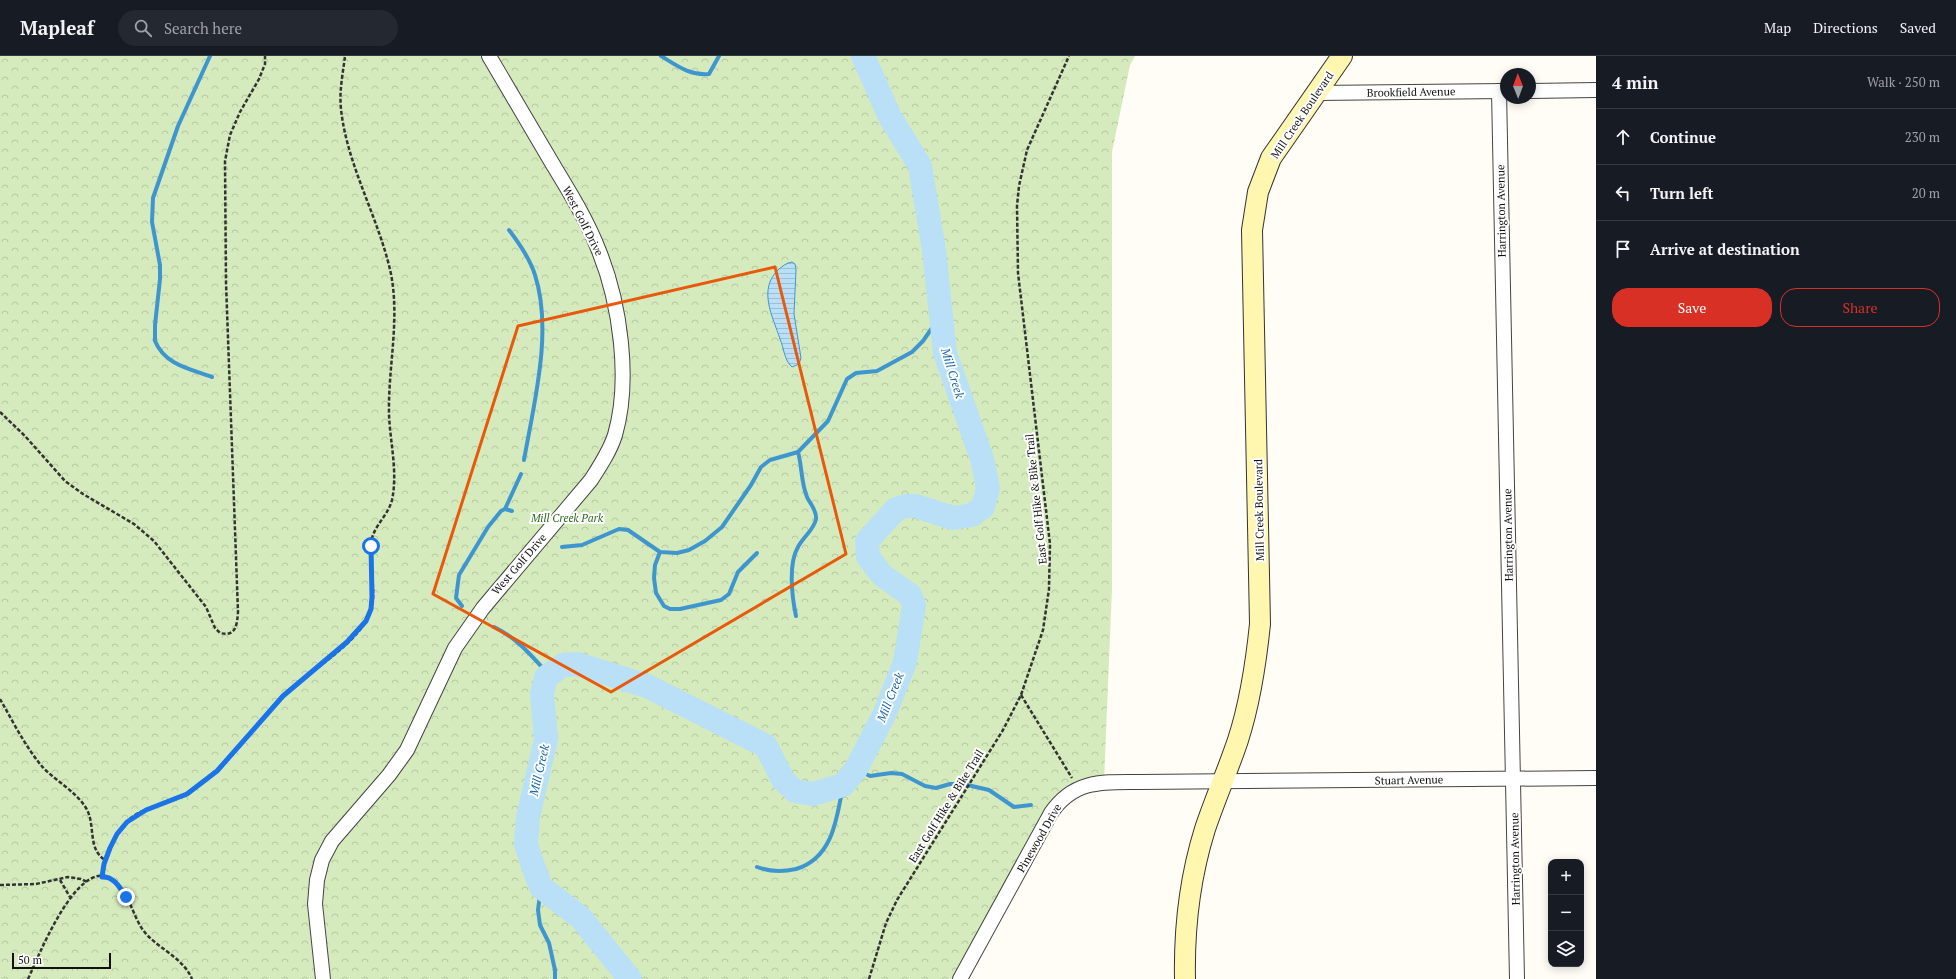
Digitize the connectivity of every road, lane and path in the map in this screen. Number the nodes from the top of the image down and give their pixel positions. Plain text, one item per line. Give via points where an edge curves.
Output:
1 (266, 56) edge
2 (346, 56) edge
3 (489, 56) edge
4 (1069, 56) edge
5 (1342, 56) edge
6 (1596, 90) edge
7 (1500, 91) edge
8 (1536, 91) edge
9 (1315, 93) junction
10 (1502, 104) edge
11 (0, 412) edge
12 (1021, 695) junction
13 (0, 699) edge
14 (1596, 778) edge
15 (1513, 779) junction
16 (1222, 782) junction
17 (1078, 789) junction
18 (105, 860) junction
19 (102, 877) junction
20 (60, 880) junction
21 (87, 882) junction
22 (0, 885) edge
23 (70, 897) junction
24 (28, 979) edge
25 (192, 979) edge
26 (322, 979) edge
27 (870, 979) edge
28 (960, 979) edge
29 (1185, 979) edge
30 (1517, 979) edge

1 - 11 path via 259,79 230,135 225,162 226,283 238,612 235,631 230,634 220,633 215,628 206,607 154,541 134,524 65,481
2 - 18 path via 340,92 343,125 378,229 393,286 394,326 389,416 394,485 388,511 372,535 371,609 366,621 347,642 283,696 217,771 187,794 146,810 127,822 117,834
3 - 26 street, West Golf Drive via 576,204 600,251 617,318 622,382 620,415 605,458 591,480 483,608 455,648 406,750 389,775 332,841 317,880 315,904
4 - 12 path, East Golf Hike & Bike Trail via 1028,150 1019,186 1018,273 1045,492 1051,566 1043,630
5 - 9 street, Mill Creek Boulevard
6 - 8 street
7 - 9 street, Brookfield Avenue
9 - 16 street, Mill Creek Boulevard via 1271,158 1254,211 1252,230 1260,624 1248,701 1238,740
10 - 15 street, Harrington Avenue
12 - 17 path
12 - 27 path, East Golf Hike & Bike Trail via 1003,730 897,900 886,923
13 - 18 path via 39,763 84,804 89,813 94,848
14 - 15 street, Stuart Avenue
15 - 16 street, Stuart Avenue
15 - 30 street, Harrington Avenue
16 - 17 street, Pinewood Drive via 1104,782
16 - 29 street, Mill Creek Boulevard via 1205,829 1194,872 1188,913
17 - 28 street, Pinewood Drive via 1063,798 1051,813
18 - 19 path
19 - 21 path
19 - 25 path via 112,879 119,886 143,931 187,969
20 - 21 path via 75,877
20 - 22 path
20 - 23 path
21 - 23 path
23 - 24 path via 48,935

